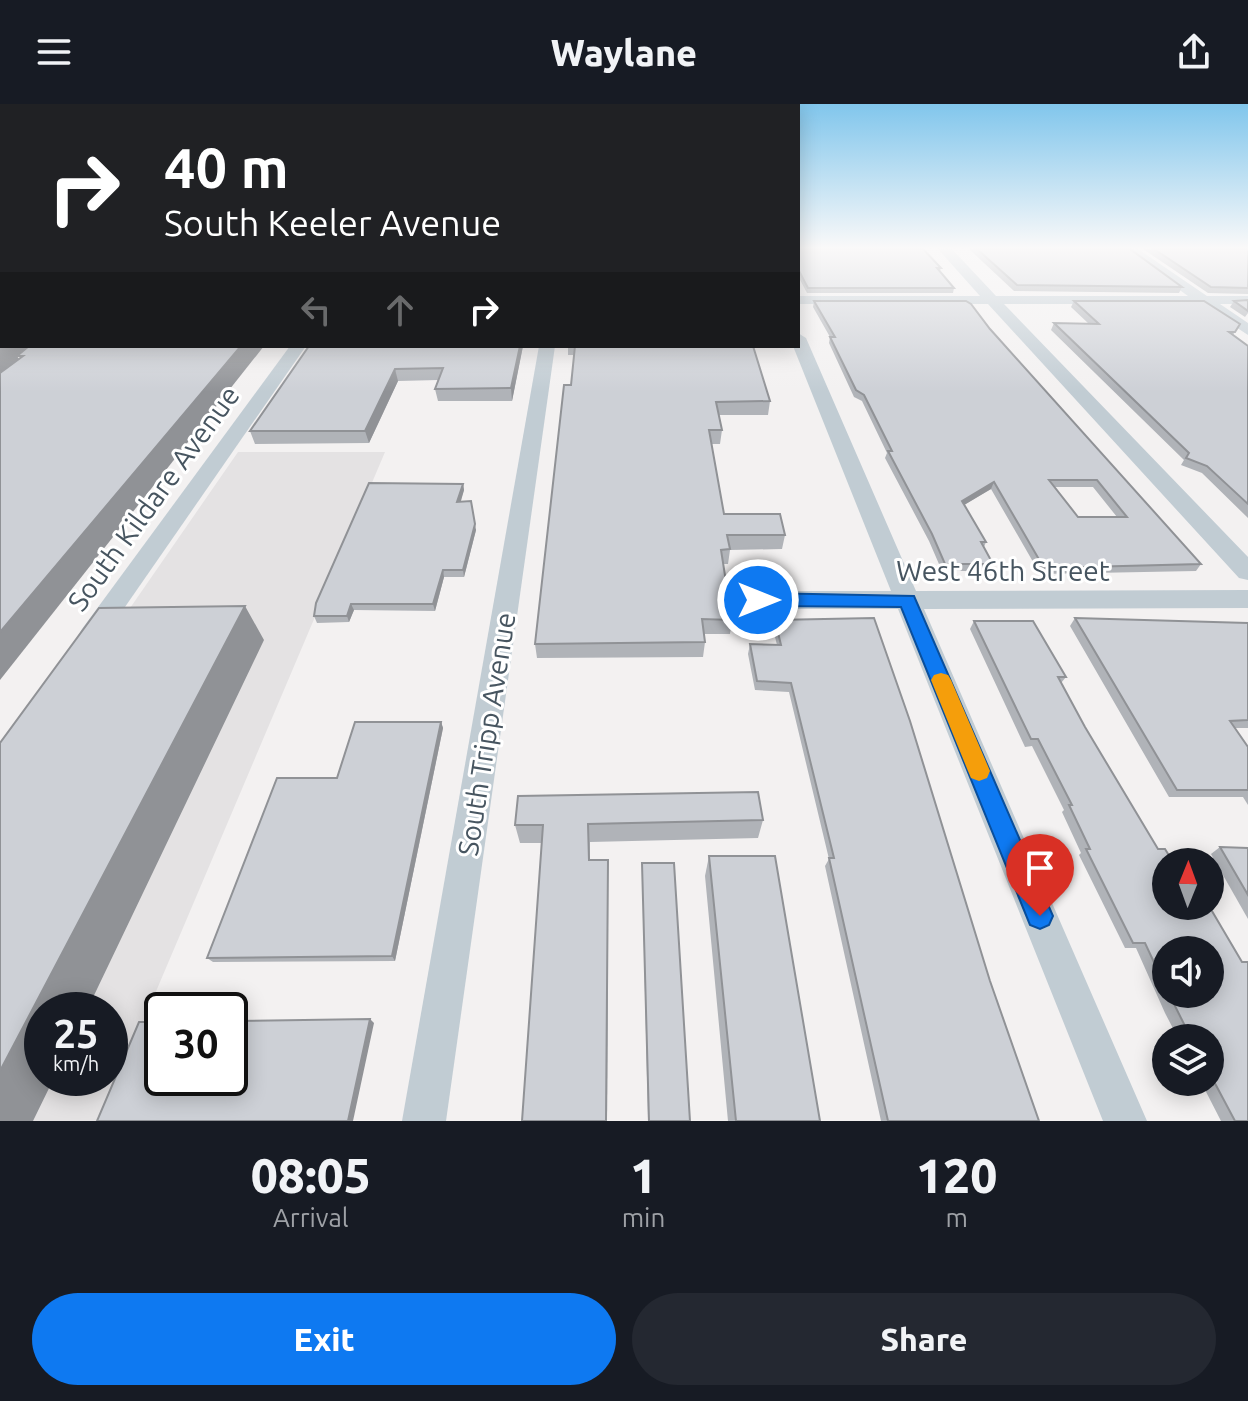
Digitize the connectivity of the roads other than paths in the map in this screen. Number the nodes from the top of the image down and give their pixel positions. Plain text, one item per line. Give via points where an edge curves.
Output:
1 (988, 296) edge
2 (1199, 296) edge
3 (1203, 299) junction
4 (800, 300) edge
5 (991, 300) junction
6 (1248, 300) edge
7 (1248, 330) edge
8 (800, 343) edge
9 (297, 348) edge
10 (547, 348) edge
11 (1248, 572) edge
12 (1248, 599) edge
13 (758, 600) dead end
14 (908, 600) junction
15 (80, 651) edge
16 (424, 1121) edge
17 (1125, 1121) edge

1 - 5 street
2 - 3 street
3 - 5 street
3 - 6 street
3 - 7 street
4 - 5 street
5 - 11 street
8 - 14 street
9 - 15 street, South Kildare Avenue
10 - 16 street, South Tripp Avenue
12 - 14 street, West 46th Street
13 - 14 street, West 46th Street
14 - 17 street

